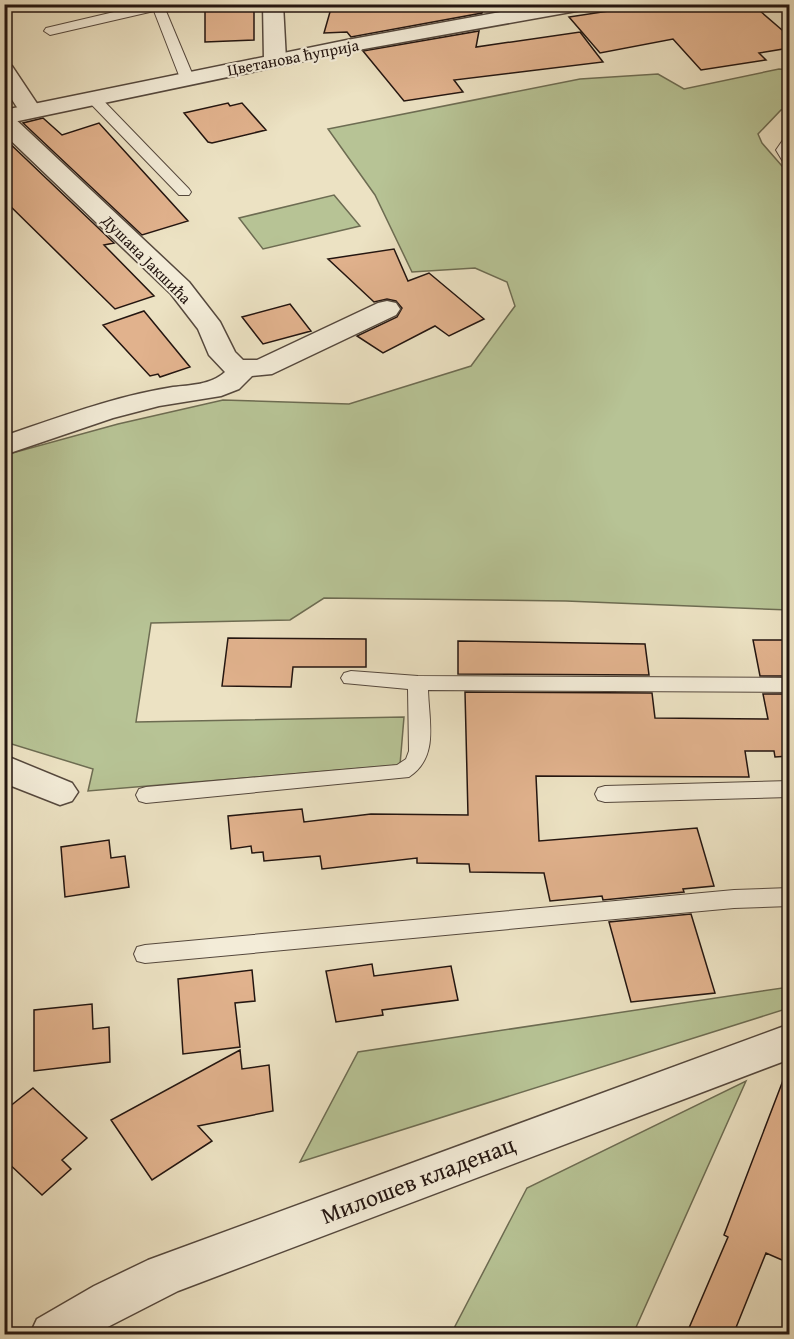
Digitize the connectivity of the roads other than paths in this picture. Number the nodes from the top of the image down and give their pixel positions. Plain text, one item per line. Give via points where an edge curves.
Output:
1 (273, 4) edge
2 (582, 4) edge
3 (157, 5) edge
4 (50, 31) dead end
5 (275, 60) junction
6 (4, 71) edge
7 (187, 78) junction
8 (93, 98) junction
9 (31, 111) junction
10 (4, 119) edge
11 (789, 140) edge
12 (789, 162) edge
13 (184, 192) dead end
14 (387, 309) dead end
15 (243, 370) junction
16 (4, 446) edge
17 (351, 678) dead end
18 (418, 683) junction
19 (789, 685) edge
20 (4, 768) edge
21 (789, 789) edge
22 (60, 792) dead end
23 (146, 795) dead end
24 (605, 795) dead end
25 (789, 897) edge
26 (145, 954) dead end
27 (789, 1041) edge
28 (52, 1335) edge

1 - 5 street
2 - 5 street, Цветанова ћуприја
3 - 4 lane
3 - 7 lane
5 - 7 street, Цветанова ћуприја
6 - 9 street
7 - 8 street, Цветанова ћуприја
8 - 9 street, Цветанова ћуприја
8 - 13 lane
9 - 10 street, Цветанова ћуприја
10 - 15 street, Душана Јакшића via 167,275 204,318 229,363
11 - 12 lane via 783,150
14 - 15 street via 262,368
15 - 16 street via 229,383 211,390 103,412
17 - 18 lane
18 - 19 lane
18 - 23 lane via 419,751 415,764 402,772
20 - 22 street
21 - 24 lane
25 - 26 lane
27 - 28 street, Милошев кладенац via 164,1275

